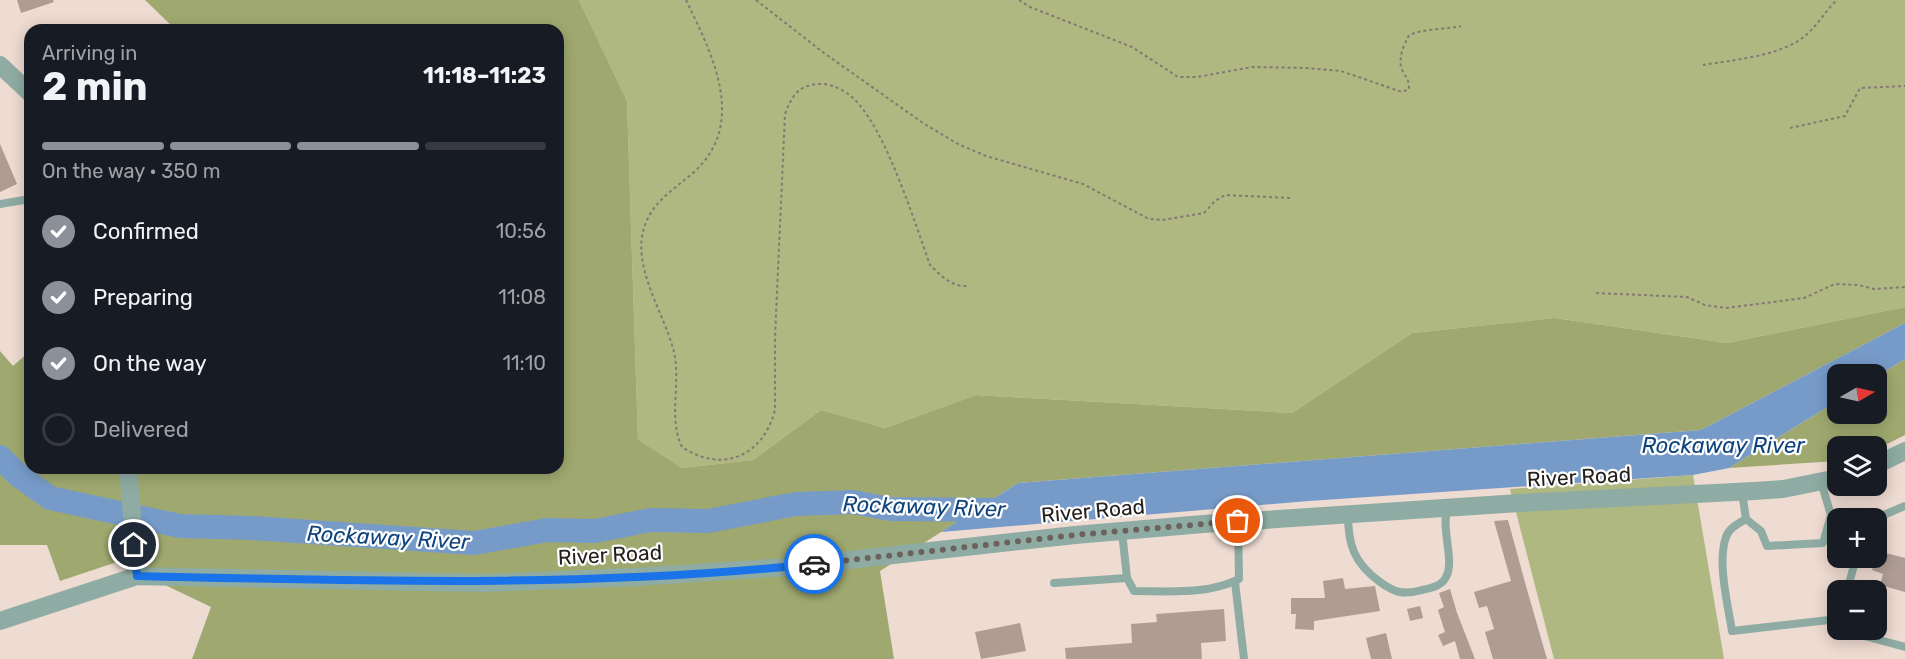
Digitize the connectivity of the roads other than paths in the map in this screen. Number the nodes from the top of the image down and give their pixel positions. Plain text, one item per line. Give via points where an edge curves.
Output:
1 (0, 65) edge
2 (24, 87) edge
3 (24, 200) edge
4 (0, 204) edge
5 (1905, 451) edge
6 (1887, 460) edge
7 (128, 474) edge
8 (1827, 480) edge
9 (1742, 492) junction
10 (1905, 506) edge
11 (1447, 507) junction
12 (1348, 514) junction
13 (1887, 514) edge
14 (1746, 519) junction
15 (1238, 521) junction
16 (1827, 529) edge
17 (1122, 531) junction
18 (137, 576) junction
19 (1127, 578) junction
20 (1235, 582) junction
21 (1054, 583) dead end
22 (0, 621) edge
23 (1827, 621) edge
24 (1879, 640) edge
25 (1905, 647) edge
26 (1244, 659) edge

1 - 2 street
3 - 4 lane
5 - 6 street
7 - 18 street
8 - 9 street, River Road
9 - 11 street, River Road
9 - 14 lane
10 - 13 lane
11 - 12 street, River Road
11 - 12 lane via 1443,521 1448,576 1435,587 1408,594 1396,593 1362,569 1351,546
12 - 15 street, River Road
14 - 16 lane via 1761,531 1767,546 1823,543
14 - 23 lane via 1726,537 1724,574 1732,631
15 - 17 street, River Road
15 - 20 lane via 1239,579
17 - 18 street, River Road via 785,567 636,578 482,583
17 - 19 lane
18 - 22 street, River Road
19 - 20 lane via 1134,591 1175,591
19 - 21 lane
20 - 26 lane
24 - 25 lane

